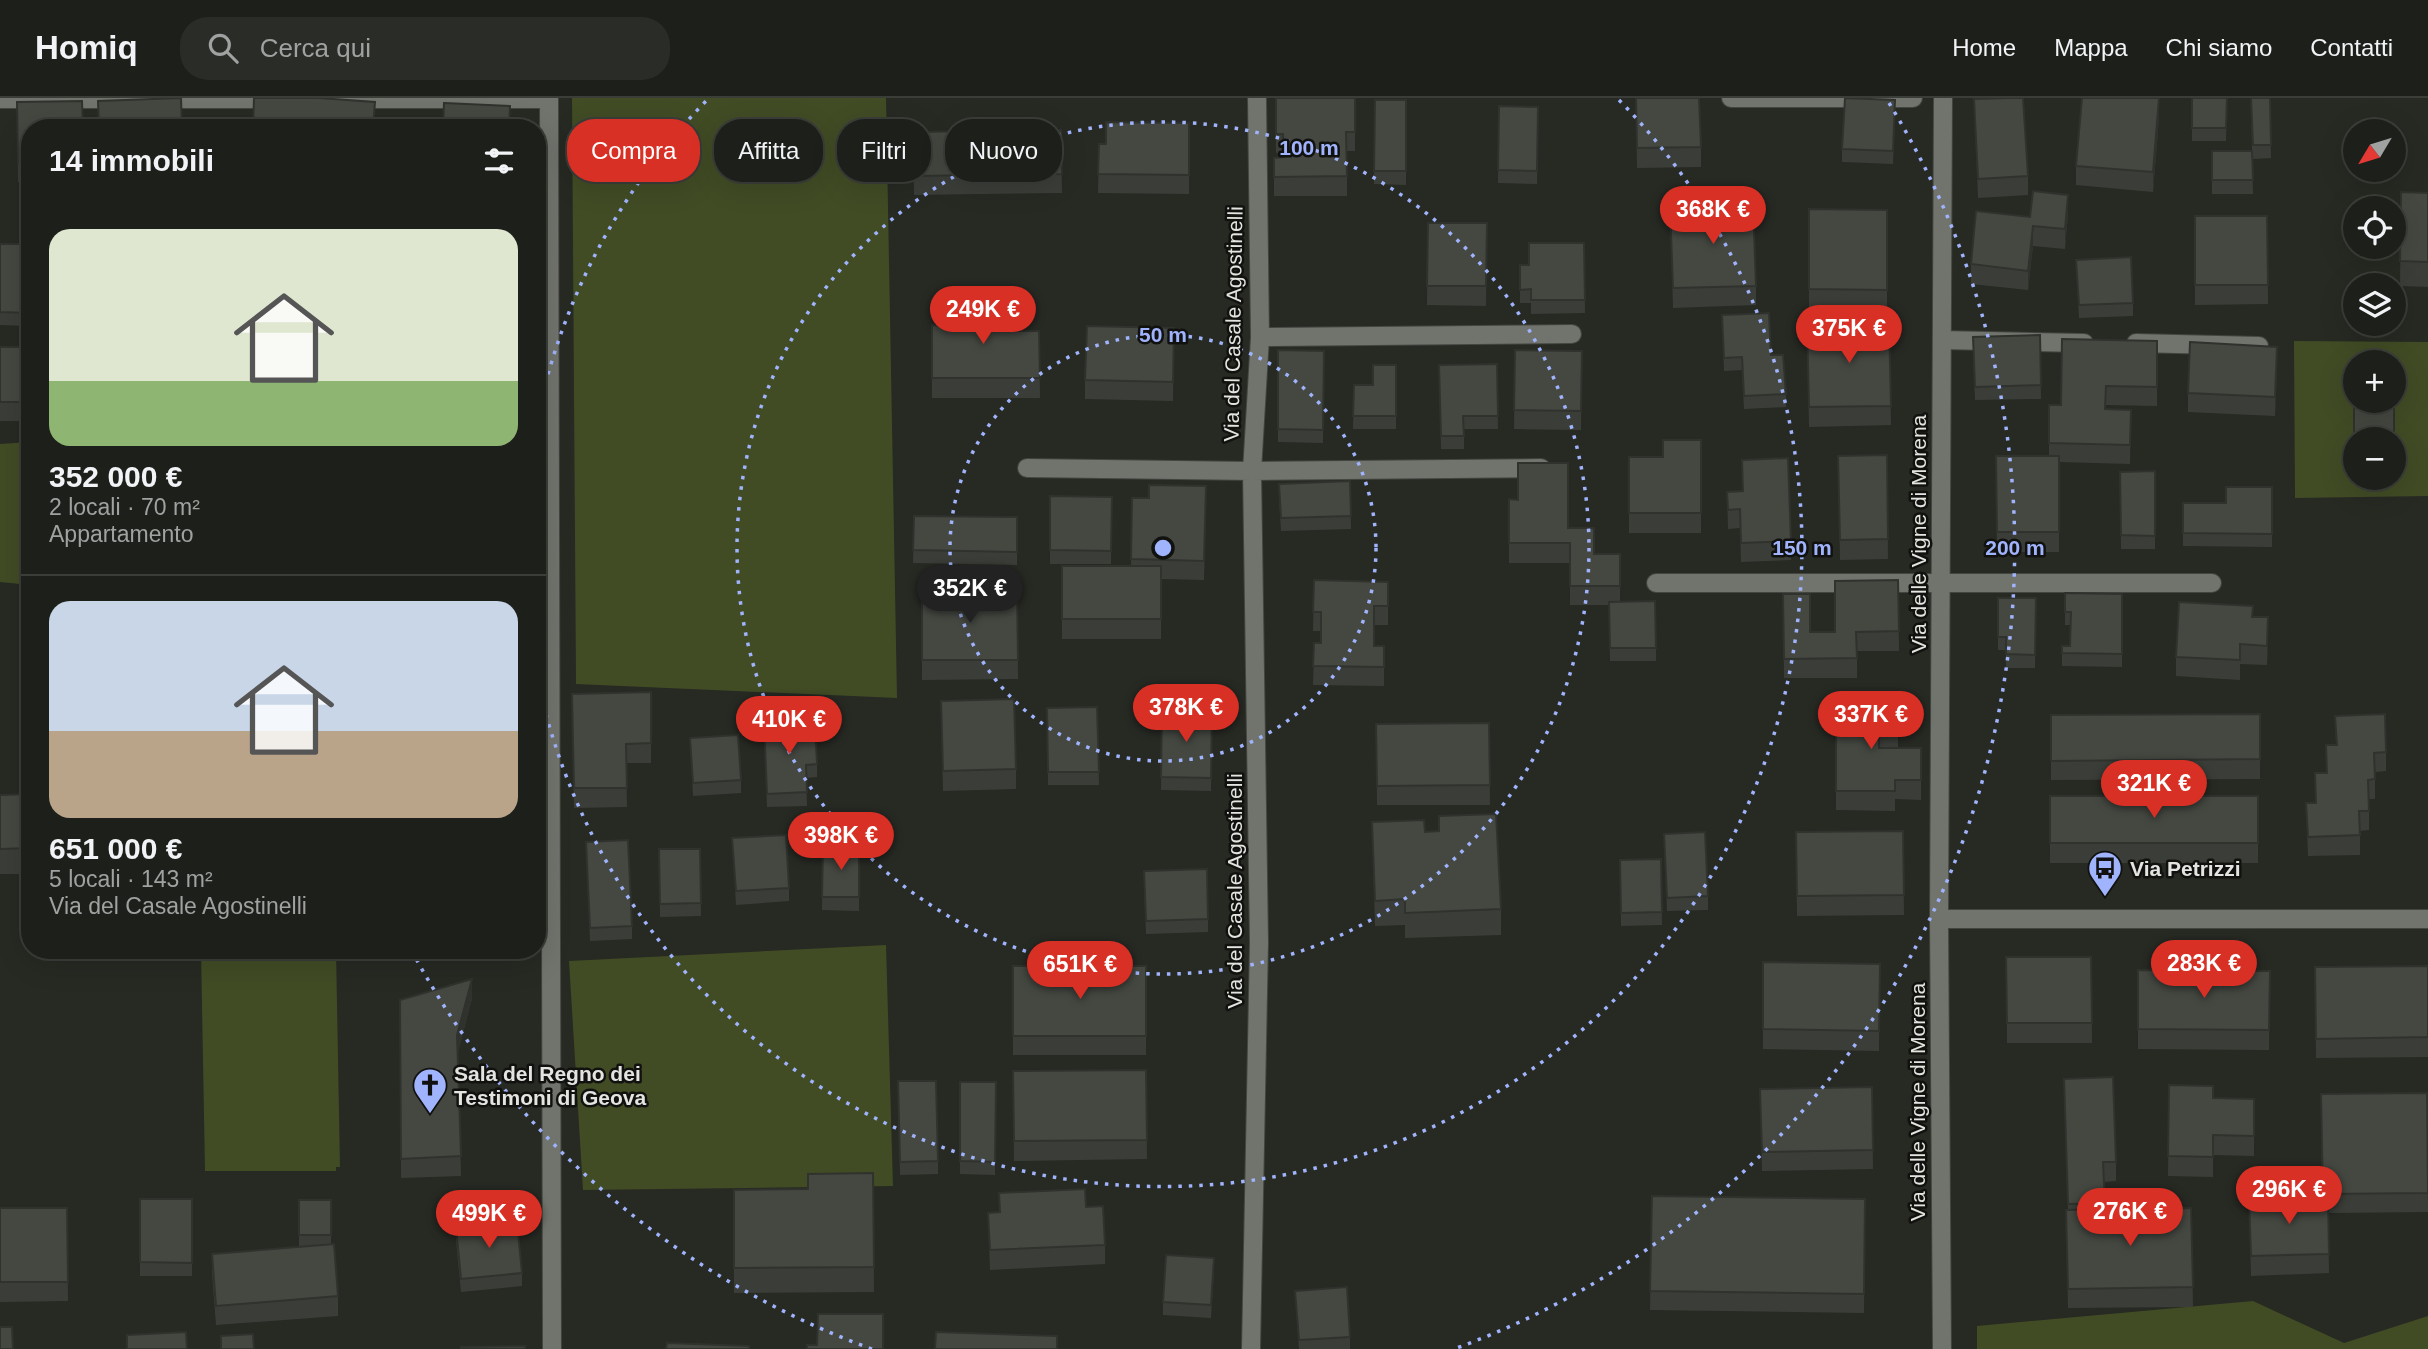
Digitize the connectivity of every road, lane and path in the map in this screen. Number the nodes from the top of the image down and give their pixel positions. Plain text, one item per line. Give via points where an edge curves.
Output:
1 (549, 98) edge
2 (1257, 98) edge
3 (1731, 98) edge
4 (1913, 98) edge
5 (1943, 98) edge
6 (0, 99) edge
7 (1572, 334) dead end
8 (1260, 337) junction
9 (1942, 340) junction
10 (2259, 346) edge
11 (1027, 468) dead end
12 (1564, 468) edge
13 (1252, 471) junction
14 (1656, 583) dead end
15 (1941, 583) junction
16 (2212, 583) dead end
17 (1939, 919) junction
18 (2428, 919) edge
19 (552, 1349) edge
20 (1251, 1349) edge
21 (1942, 1349) edge

1 - 6 street
1 - 19 street
2 - 8 street, Via del Casale Agostinelli
3 - 4 street
5 - 9 street, Via delle Vigne di Morena
7 - 8 street
8 - 13 street, Via del Casale Agostinelli
9 - 10 street
9 - 15 street, Via delle Vigne di Morena
11 - 13 street
12 - 13 street
13 - 20 street, Via del Casale Agostinelli via 1259,942
14 - 15 street
15 - 16 street
15 - 17 street, Via delle Vigne di Morena
17 - 18 street
17 - 21 street, Via delle Vigne di Morena

